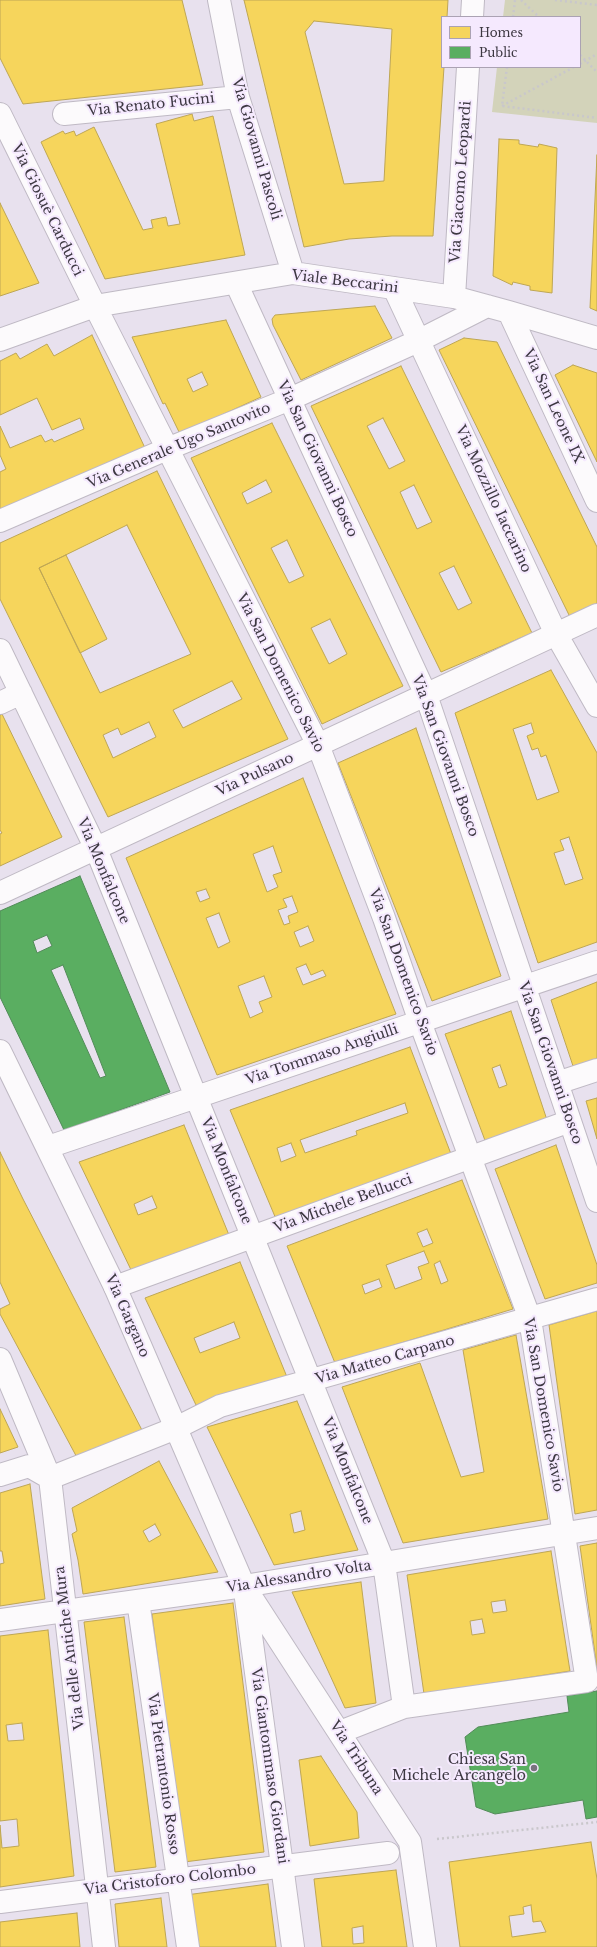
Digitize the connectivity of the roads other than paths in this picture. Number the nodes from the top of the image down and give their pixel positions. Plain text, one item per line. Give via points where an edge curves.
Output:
1 (219, 0) edge
2 (473, 0) edge
3 (472, 16) edge
4 (468, 68) edge
5 (238, 97) junction
6 (0, 114) edge
7 (64, 114) dead end
8 (293, 273) junction
9 (236, 283) junction
10 (394, 288) junction
11 (454, 298) junction
12 (95, 306) junction
13 (487, 306) junction
14 (509, 312) junction
15 (597, 338) edge
16 (0, 340) edge
17 (418, 341) junction
18 (290, 399) junction
19 (167, 449) junction
20 (597, 501) edge
21 (0, 522) edge
22 (597, 615) edge
23 (556, 634) junction
24 (0, 650) edge
25 (21, 693) junction
26 (426, 695) junction
27 (0, 703) edge
28 (597, 706) edge
29 (318, 745) junction
30 (96, 849) junction
31 (0, 893) edge
32 (597, 962) edge
33 (525, 986) junction
34 (420, 1022) junction
35 (0, 1051) edge
36 (597, 1070) edge
37 (557, 1083) junction
38 (196, 1098) junction
39 (570, 1121) junction
40 (48, 1147) junction
41 (470, 1157) junction
42 (597, 1201) edge
43 (252, 1237) junction
44 (115, 1287) junction
45 (597, 1299) edge
46 (530, 1319) junction
47 (0, 1358) edge
48 (311, 1381) junction
49 (176, 1428) junction
50 (0, 1475) edge
51 (50, 1478) junction
52 (597, 1528) edge
53 (564, 1533) junction
54 (384, 1563) junction
55 (244, 1586) junction
56 (138, 1601) junction
57 (65, 1611) junction
58 (0, 1620) edge
59 (404, 1707) junction
60 (340, 1732) junction
61 (388, 1853) dead end
62 (282, 1867) junction
63 (178, 1879) junction
64 (98, 1889) junction
65 (0, 1902) edge
66 (104, 1947) edge
67 (188, 1947) edge
68 (293, 1947) edge
69 (425, 1947) edge

1 - 5 street, Via Giovanni Pascoli
2 - 3 street
4 - 11 street, Via Giacomo Leopardi
5 - 7 street, Via Renato Fucini
5 - 8 street, Via Giovanni Pascoli
6 - 12 street, Via Giosuè Carducci
8 - 9 street, Viale Beccarini
8 - 10 street, Viale Beccarini
9 - 12 street, Viale Beccarini
9 - 18 street, Via San Giovanni Bosco
10 - 11 street, Viale Beccarini
10 - 17 street, Via Mozzillo Iaccarino
11 - 13 street, Viale Beccarini
12 - 16 street, Viale Beccarini
12 - 19 street, Via San Domenico Savio
13 - 14 street, Viale Beccarini
13 - 17 street, Via Generale Ugo Santovito
14 - 15 street, Viale Beccarini
14 - 20 street, Via San Leone IX
17 - 18 street, Via Generale Ugo Santovito
17 - 23 street, Via Mozzillo Iaccarino
18 - 19 street, Via Generale Ugo Santovito
18 - 26 street, Via San Giovanni Bosco
19 - 21 street, Via Generale Ugo Santovito
19 - 29 street, Via San Domenico Savio
22 - 23 street, Via Pulsano
23 - 26 street, Via Pulsano
23 - 28 street, Via Mozzillo Iaccarino
24 - 25 street, Via Monfalcone
25 - 27 street
25 - 30 street, Via Monfalcone
26 - 29 street, Via Pulsano
26 - 33 street, Via San Giovanni Bosco
29 - 30 street, Via Pulsano
29 - 34 street, Via San Domenico Savio via 384,918
30 - 31 street, Via Pulsano
30 - 38 street, Via Monfalcone
32 - 33 street, Via Tommaso Angiulli
33 - 34 street, Via Tommaso Angiulli
33 - 37 street, Via San Giovanni Bosco
34 - 38 street, Via Tommaso Angiulli
34 - 41 street, Via San Domenico Savio
35 - 40 street, Via Gargano
36 - 37 street
37 - 39 street, Via San Giovanni Bosco
38 - 40 street, Via Tommaso Angiulli
38 - 43 street, Via Monfalcone
39 - 41 street, Via Michele Bellucci
39 - 42 street, Via San Giovanni Bosco
40 - 44 street, Via Gargano
41 - 43 street, Via Michele Bellucci
41 - 46 street, Via San Domenico Savio
43 - 44 street, Via Michele Bellucci
43 - 48 street, Via Monfalcone
44 - 49 street, Via Gargano
45 - 46 street, Via Matteo Carpano
46 - 48 street, Via Matteo Carpano
46 - 53 street, Via San Domenico Savio
47 - 51 street, Via delle Antiche Mura
48 - 49 street, Via Matteo Carpano via 220,1406
48 - 54 street, Via Monfalcone
49 - 51 street, Via Matteo Carpano
49 - 55 street, Via Gargano
50 - 51 street via 29,1466
51 - 57 street, Via delle Antiche Mura
52 - 53 street, Via Alessandro Volta
53 - 54 street, Via Alessandro Volta
53 - 59 street, Via San Domenico Savio via 587,1681
54 - 55 street, Via Alessandro Volta
54 - 59 street, Via Monfalcone
55 - 56 street, Via Alessandro Volta
55 - 60 street, Via Tribuna
55 - 62 street, Via Giantommaso Giordani
56 - 57 street, Via Alessandro Volta
56 - 63 street, Via Pietrantonio Rosso
57 - 58 street, Via Alessandro Volta
57 - 64 street, Via delle Antiche Mura
59 - 60 street
60 - 69 street, Via Tribuna via 410,1842
61 - 62 street, Via Cristoforo Colombo
62 - 63 street, Via Cristoforo Colombo
62 - 68 street, Via Giantommaso Giordani
63 - 64 street, Via Cristoforo Colombo
63 - 67 street, Via Pietrantonio Rosso
64 - 65 street, Via Cristoforo Colombo
64 - 66 street, Via delle Antiche Mura

